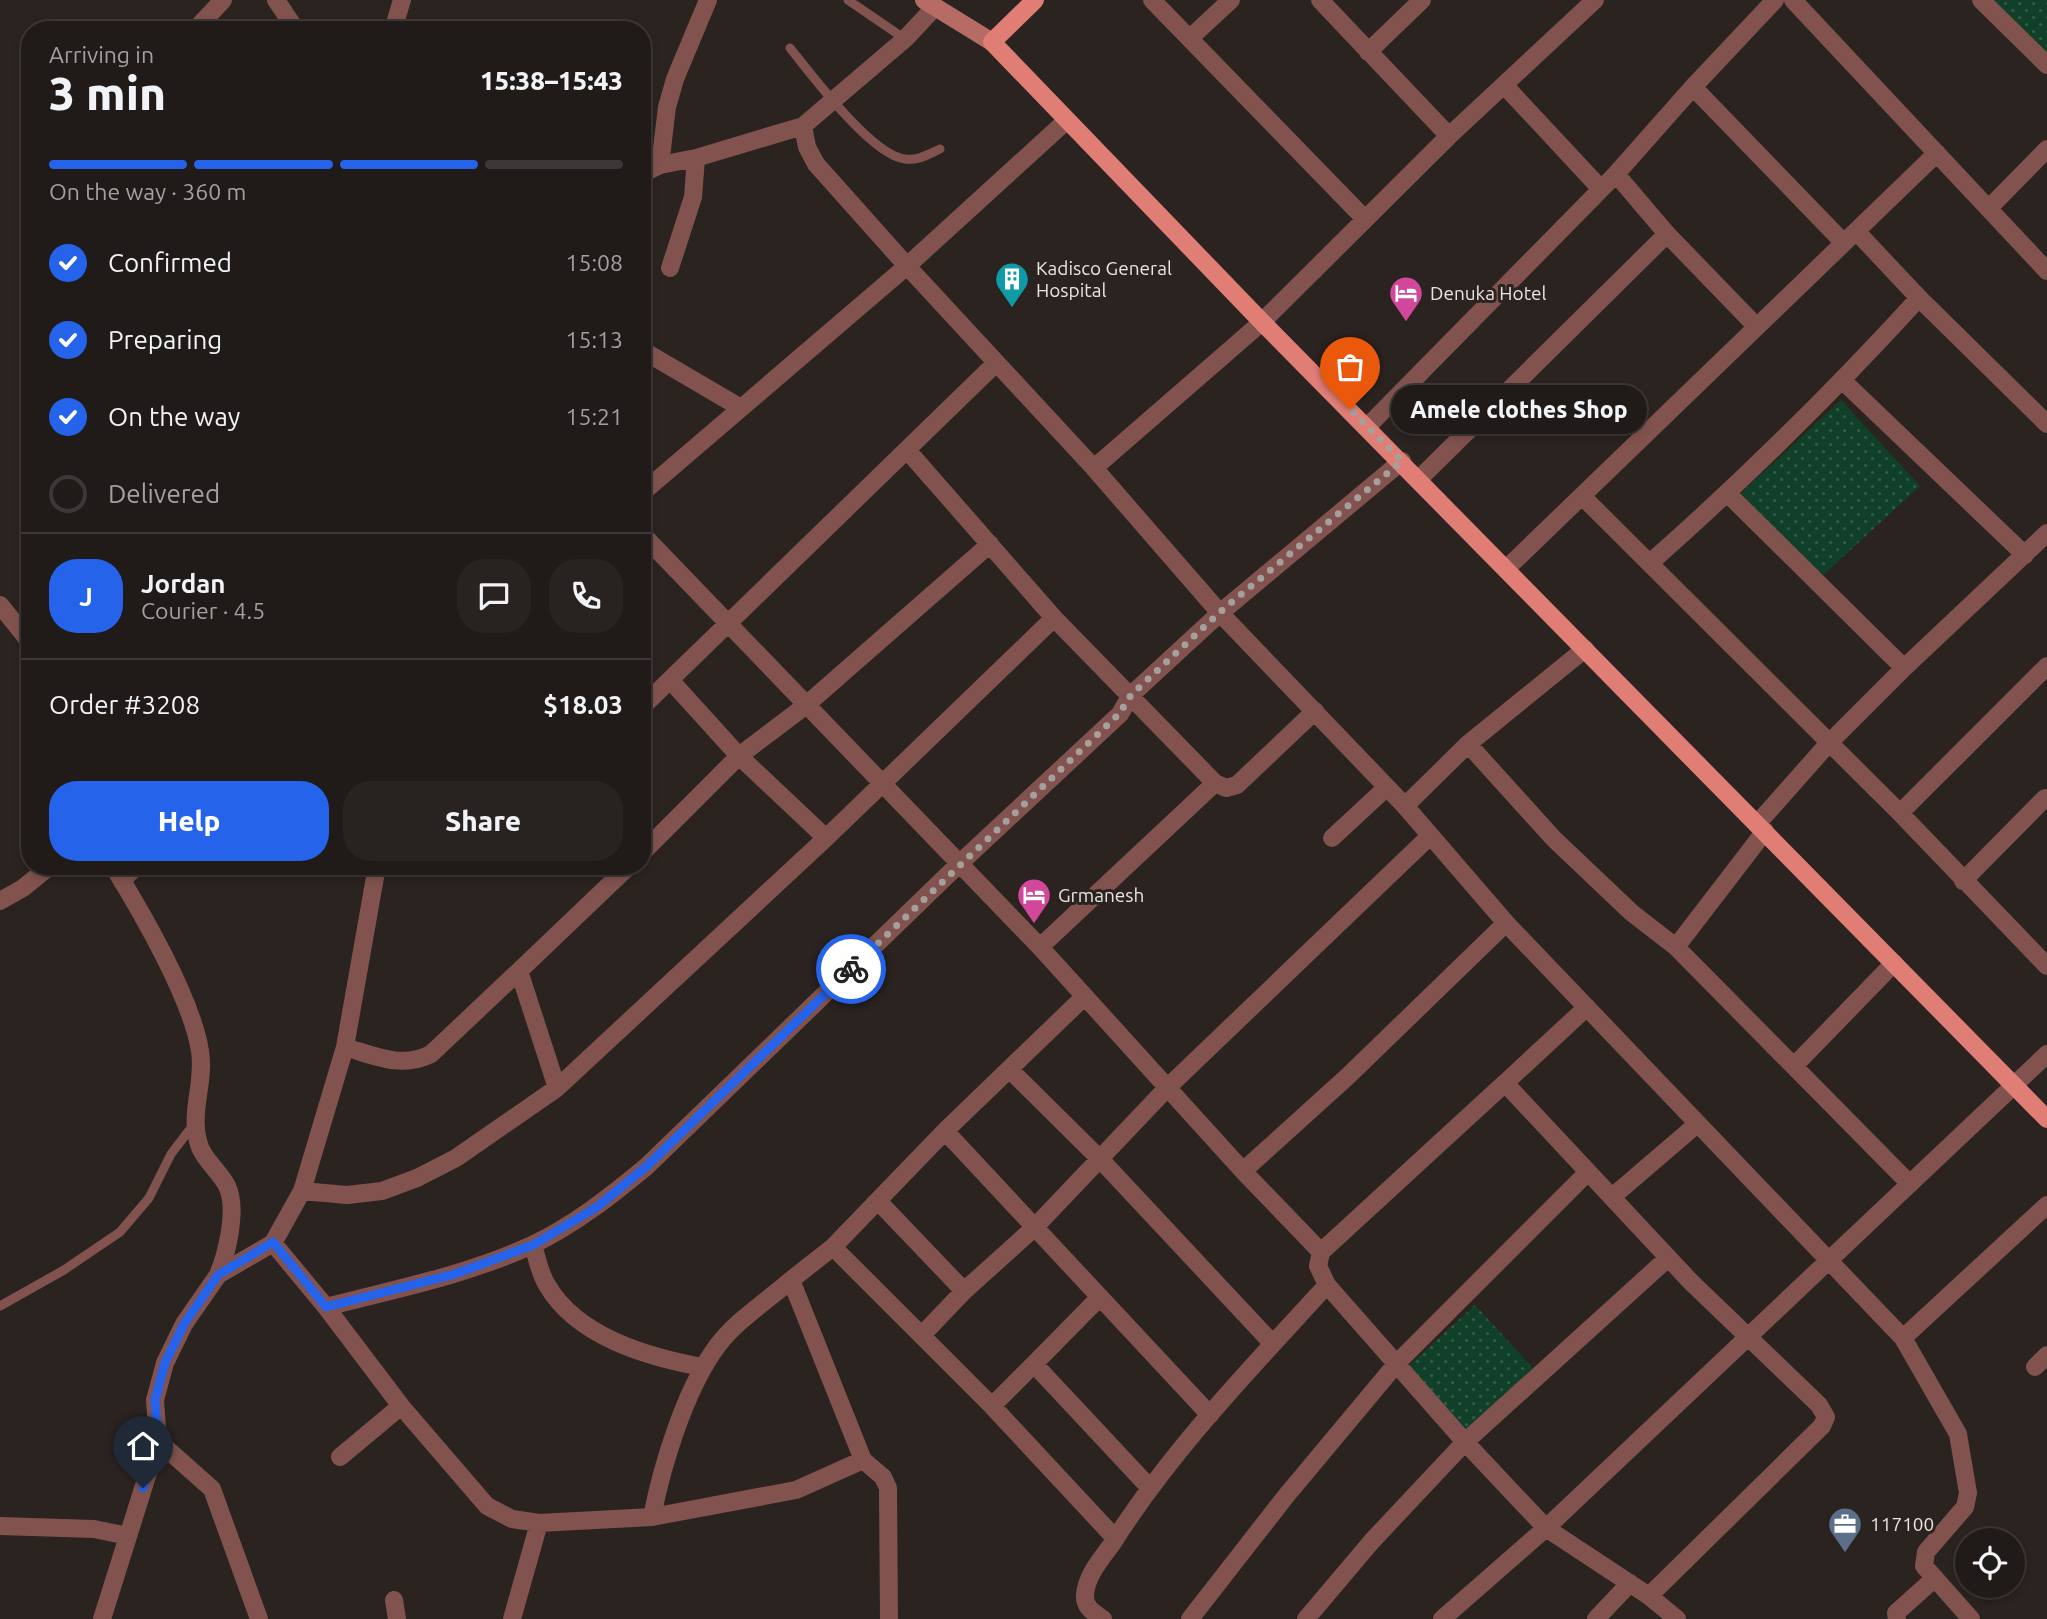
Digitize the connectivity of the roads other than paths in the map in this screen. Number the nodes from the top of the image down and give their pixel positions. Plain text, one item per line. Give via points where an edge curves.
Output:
1 (223, 0) edge
2 (276, 0) edge
3 (402, 0) edge
4 (708, 0) edge
5 (848, 0) edge
6 (1035, 0) edge
7 (1152, 0) edge
8 (1231, 0) edge
9 (1320, 0) edge
10 (1422, 0) edge
11 (1595, 0) edge
12 (1775, 0) edge
13 (1793, 0) edge
14 (1981, 0) edge
15 (929, 4) edge
16 (203, 21) edge
17 (290, 21) edge
18 (396, 21) edge
19 (1190, 38) junction
20 (905, 39) junction
21 (992, 42) junction
22 (790, 48) dead end
23 (1368, 52) junction
24 (2047, 65) edge
25 (1505, 86) junction
26 (1693, 87) junction
27 (833, 102) junction
28 (1066, 121) junction
29 (803, 125) junction
30 (1449, 136) junction
31 (940, 149) dead end
32 (2047, 149) edge
33 (1937, 153) junction
34 (696, 158) junction
35 (660, 165) junction
36 (651, 170) edge
37 (1616, 174) junction
38 (1601, 189) junction
39 (1989, 208) junction
40 (1365, 219) junction
41 (1667, 234) junction
42 (1849, 236) junction
43 (907, 266) junction
44 (670, 268) dead end
45 (2047, 271) edge
46 (1919, 298) junction
47 (1262, 321) junction
48 (1755, 325) junction
49 (651, 355) edge
50 (995, 364) junction
51 (1843, 381) junction
52 (741, 408) junction
53 (2047, 424) edge
54 (1368, 426) junction
55 (907, 450) junction
56 (1402, 461) junction
57 (1094, 468) junction
58 (1419, 479) junction
59 (651, 485) edge
60 (1728, 494) junction
61 (1582, 496) junction
62 (651, 543) edge
63 (990, 544) junction
64 (2039, 548) edge
65 (1651, 562) junction
66 (1506, 569) junction
67 (0, 604) edge
68 (1220, 612) junction
69 (1054, 618) junction
70 (730, 623) junction
71 (21, 631) edge
72 (1585, 649) junction
73 (2047, 666) edge
74 (1903, 668) junction
75 (671, 681) junction
76 (1131, 695) junction
77 (651, 699) edge
78 (805, 706) junction
79 (1315, 711) junction
80 (1468, 744) junction
81 (1828, 744) junction
82 (739, 756) junction
83 (882, 783) junction
84 (1215, 783) junction
85 (1386, 788) junction
86 (2046, 798) edge
87 (1405, 806) junction
88 (1900, 813) junction
89 (1761, 827) junction
90 (1430, 836) junction
91 (826, 838) junction
92 (1332, 838) dead end
93 (651, 844) edge
94 (959, 864) junction
95 (39, 875) edge
96 (119, 875) edge
97 (375, 875) edge
98 (620, 875) edge
99 (1963, 881) junction
100 (0, 901) edge
101 (1506, 923) junction
102 (1040, 947) junction
103 (1676, 947) junction
104 (1894, 963) junction
105 (2047, 966) edge
106 (519, 971) junction
107 (1084, 996) junction
108 (1587, 1007) junction
109 (345, 1048) junction
110 (2047, 1054) edge
111 (1796, 1065) junction
112 (1010, 1070) junction
113 (1505, 1083) junction
114 (2015, 1086) junction
115 (1168, 1087) junction
116 (557, 1088) junction
117 (2047, 1119) edge
118 (196, 1123) junction
119 (1696, 1125) junction
120 (945, 1131) junction
121 (1100, 1159) junction
122 (1243, 1171) junction
123 (1587, 1172) junction
124 (1910, 1184) junction
125 (302, 1191) junction
126 (1612, 1198) junction
127 (878, 1201) junction
128 (2047, 1205) edge
129 (1034, 1228) junction
130 (273, 1242) junction
131 (533, 1245) junction
132 (833, 1247) junction
133 (1321, 1252) junction
134 (1668, 1258) junction
135 (1830, 1260) junction
136 (218, 1275) junction
137 (791, 1280) junction
138 (1326, 1284) junction
139 (964, 1291) junction
140 (1099, 1298) junction
141 (0, 1306) edge
142 (326, 1307) junction
143 (923, 1334) junction
144 (1747, 1335) junction
145 (1903, 1338) junction
146 (1273, 1344) junction
147 (1397, 1363) junction
148 (1034, 1364) junction
149 (702, 1367) junction
150 (401, 1406) junction
151 (992, 1406) junction
152 (1210, 1415) junction
153 (158, 1441) junction
154 (1465, 1442) junction
155 (340, 1457) dead end
156 (863, 1460) junction
157 (1150, 1488) junction
158 (652, 1517) junction
159 (539, 1522) junction
160 (0, 1527) edge
161 (1546, 1528) junction
162 (128, 1536) junction
163 (1115, 1538) junction
164 (1935, 1578) junction
165 (1630, 1583) junction
166 (1650, 1596) junction
167 (394, 1600) dead end
168 (1093, 1616) edge
169 (102, 1619) edge
170 (259, 1619) edge
171 (397, 1619) edge
172 (512, 1619) edge
173 (889, 1619) edge
174 (1190, 1619) edge
175 (1306, 1619) edge
176 (1441, 1619) edge
177 (1596, 1619) edge
178 (1677, 1619) edge
179 (1897, 1619) edge
180 (1971, 1619) edge

1 - 16 street
2 - 17 street
3 - 18 street
4 - 35 street via 672,89
5 - 20 lane
6 - 21 main road
7 - 19 street
8 - 19 street
9 - 23 street
10 - 23 street
11 - 25 street
12 - 26 street
13 - 33 street
14 - 24 street
15 - 20 street
15 - 21 main road
19 - 40 street
20 - 27 street
21 - 28 main road
22 - 27 lane
23 - 30 street
25 - 30 street
25 - 38 street
26 - 37 street
26 - 42 street
27 - 29 street
27 - 31 lane via 886,152 919,159
28 - 43 street
28 - 47 main road
29 - 34 street
29 - 43 street via 816,164
30 - 40 street
32 - 39 street
33 - 39 street
33 - 42 street
34 - 35 street
34 - 44 street via 693,197
35 - 36 street
37 - 38 street
37 - 41 street
38 - 54 street
39 - 45 street
40 - 47 street
41 - 48 street
41 - 58 street
42 - 46 street
42 - 48 street
43 - 50 street
43 - 52 street
46 - 51 street
46 - 53 street
47 - 54 main road
47 - 57 street
48 - 61 street
49 - 52 street
50 - 55 street
50 - 57 street
51 - 60 street
51 - 64 street
52 - 59 street
54 - 56 main road
55 - 63 street
55 - 70 street
56 - 58 main road
56 - 68 street
57 - 68 street
58 - 66 main road
60 - 65 street
60 - 74 street
61 - 65 street
61 - 66 street
62 - 70 street
63 - 69 street
63 - 78 street
64 - 74 street
65 - 81 street
66 - 72 main road
67 - 71 street
68 - 76 street
68 - 79 street
69 - 76 street
69 - 83 street
70 - 75 street
70 - 78 street
72 - 80 street
72 - 89 main road
73 - 88 street
74 - 81 street
75 - 77 street
75 - 82 street
76 - 84 street
76 - 94 street via 1119,714
78 - 82 street
78 - 83 street
79 - 84 street via 1237,785 1226,788
79 - 85 street
80 - 87 street
80 - 103 street via 1554,839 1632,913
81 - 88 street
81 - 89 street
82 - 91 street
82 - 93 street
83 - 91 street
83 - 94 street
84 - 102 street
85 - 87 street
85 - 92 street
86 - 99 street
87 - 90 street
88 - 99 street
89 - 103 street
89 - 104 main road
90 - 101 street
90 - 115 street
91 - 116 street
94 - 102 street
94 - 131 street via 647,1166 597,1207
95 - 100 street
96 - 118 street via 177,984 199,1047 202,1070
97 - 109 street
98 - 106 street
99 - 105 street
101 - 108 street
101 - 122 street
102 - 107 street
103 - 111 street
104 - 111 street
104 - 114 main road
106 - 109 street via 430,1054 415,1062 392,1061
106 - 116 street
107 - 112 street
107 - 115 street
108 - 113 street
108 - 119 street
109 - 125 street
110 - 114 street
111 - 124 street
112 - 120 street
112 - 121 street
113 - 123 street
113 - 133 street
114 - 117 main road
114 - 124 street
115 - 121 street
115 - 122 street
116 - 125 street via 456,1158 417,1178 359,1194
118 - 136 street via 205,1157 228,1187 231,1209
118 - 141 lane via 171,1154 149,1198 120,1231
119 - 126 street
119 - 135 street
120 - 127 street
120 - 129 street
121 - 129 street
121 - 146 street
122 - 133 street
123 - 126 street
123 - 147 street
124 - 135 street
125 - 130 street
126 - 134 street
127 - 132 street
127 - 139 street
128 - 145 street
129 - 139 street
129 - 140 street
130 - 136 street
130 - 142 street
131 - 142 street via 455,1274
131 - 149 street via 547,1285 577,1317 607,1338 668,1361
132 - 137 street
132 - 143 street
133 - 138 street via 1318,1266
134 - 144 street
134 - 154 street
135 - 144 street
135 - 145 street
136 - 153 street via 184,1324 165,1363 155,1400
137 - 149 street via 720,1342
137 - 156 street
138 - 146 street
138 - 147 street
139 - 143 street
140 - 148 street
140 - 152 street
142 - 150 street
143 - 151 street
144 - 161 street
144 - 166 street via 1826,1417
145 - 164 street via 1958,1434 1968,1493 1965,1507 1926,1552 1924,1566
146 - 152 street
147 - 154 street
147 - 174 street
148 - 151 street
148 - 157 street
149 - 158 street via 661,1475
150 - 155 street
150 - 159 street via 487,1506 512,1519
151 - 163 street
152 - 157 street
153 - 162 street
153 - 170 street via 212,1489
154 - 161 street
154 - 175 street
156 - 158 street via 796,1490
156 - 173 street via 883,1477 888,1488
157 - 163 street
158 - 159 street
159 - 172 street
160 - 162 street via 94,1530
161 - 165 street
161 - 176 street
162 - 169 street
163 - 168 street via 1087,1582 1084,1599
164 - 179 street via 1901,1607
164 - 180 street
165 - 166 street
165 - 177 street
166 - 178 street
167 - 171 street

